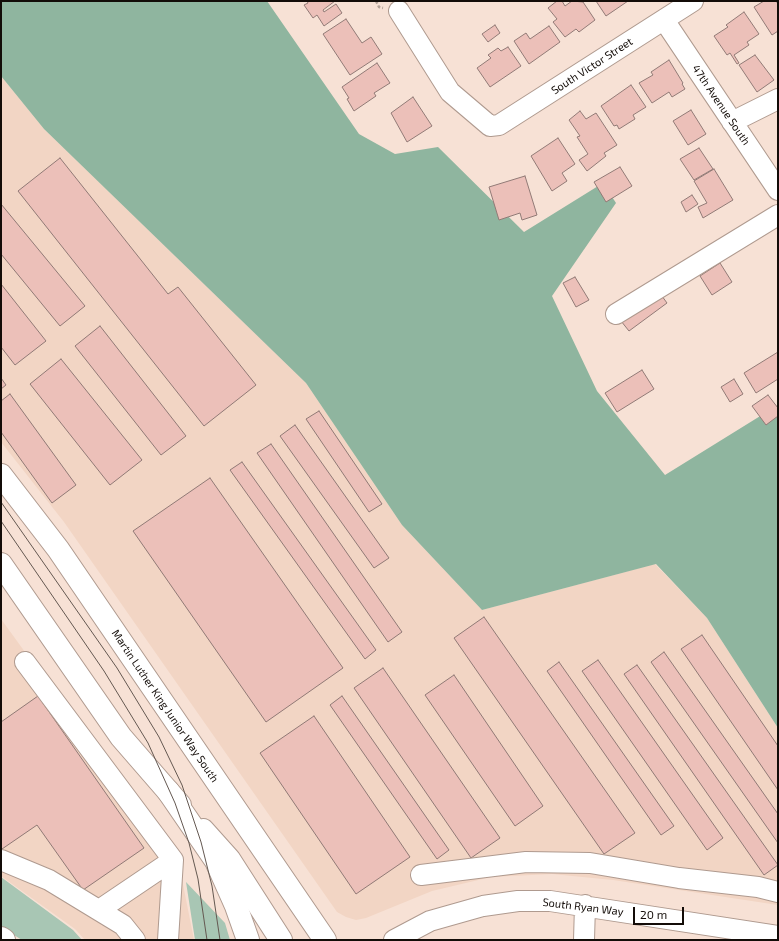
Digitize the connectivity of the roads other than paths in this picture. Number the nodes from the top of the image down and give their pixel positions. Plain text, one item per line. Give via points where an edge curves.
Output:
1 (693, 1) edge
2 (399, 11) dead end
3 (664, 20) junction
4 (778, 99) edge
5 (732, 122) junction
6 (778, 190) edge
7 (778, 215) edge
8 (616, 314) dead end
9 (1, 475) edge
10 (1, 564) edge
11 (25, 662) dead end
12 (168, 791) junction
13 (1, 860) edge
14 (173, 860) junction
15 (421, 875) dead end
16 (778, 892) edge
17 (585, 905) junction
18 (99, 910) junction
19 (702, 932) edge
20 (778, 936) edge
21 (1, 938) edge
22 (4, 940) edge
23 (135, 940) edge
24 (168, 940) edge
25 (248, 940) edge
26 (281, 940) edge
27 (325, 940) edge
28 (394, 940) edge
29 (584, 940) edge

1 - 3 street, South Victor Street
2 - 3 street, South Victor Street via 450,92 490,126 500,125
3 - 5 street, 47th Avenue South
4 - 5 street
5 - 6 street, 47th Avenue South
7 - 8 street
9 - 27 main road, Martin Luther King Junior Way South via 58,549
10 - 12 main road via 121,737
11 - 14 street
12 - 25 main road via 216,861
12 - 26 main road via 229,859
13 - 18 street via 49,880
14 - 18 street
14 - 24 street
15 - 16 street via 526,862 590,862
17 - 19 street, South Ryan Way
17 - 28 street, South Ryan Way via 518,901 483,906 430,922
17 - 29 street
18 - 23 street via 123,925
19 - 20 street, South Ryan Way
21 - 22 main road

